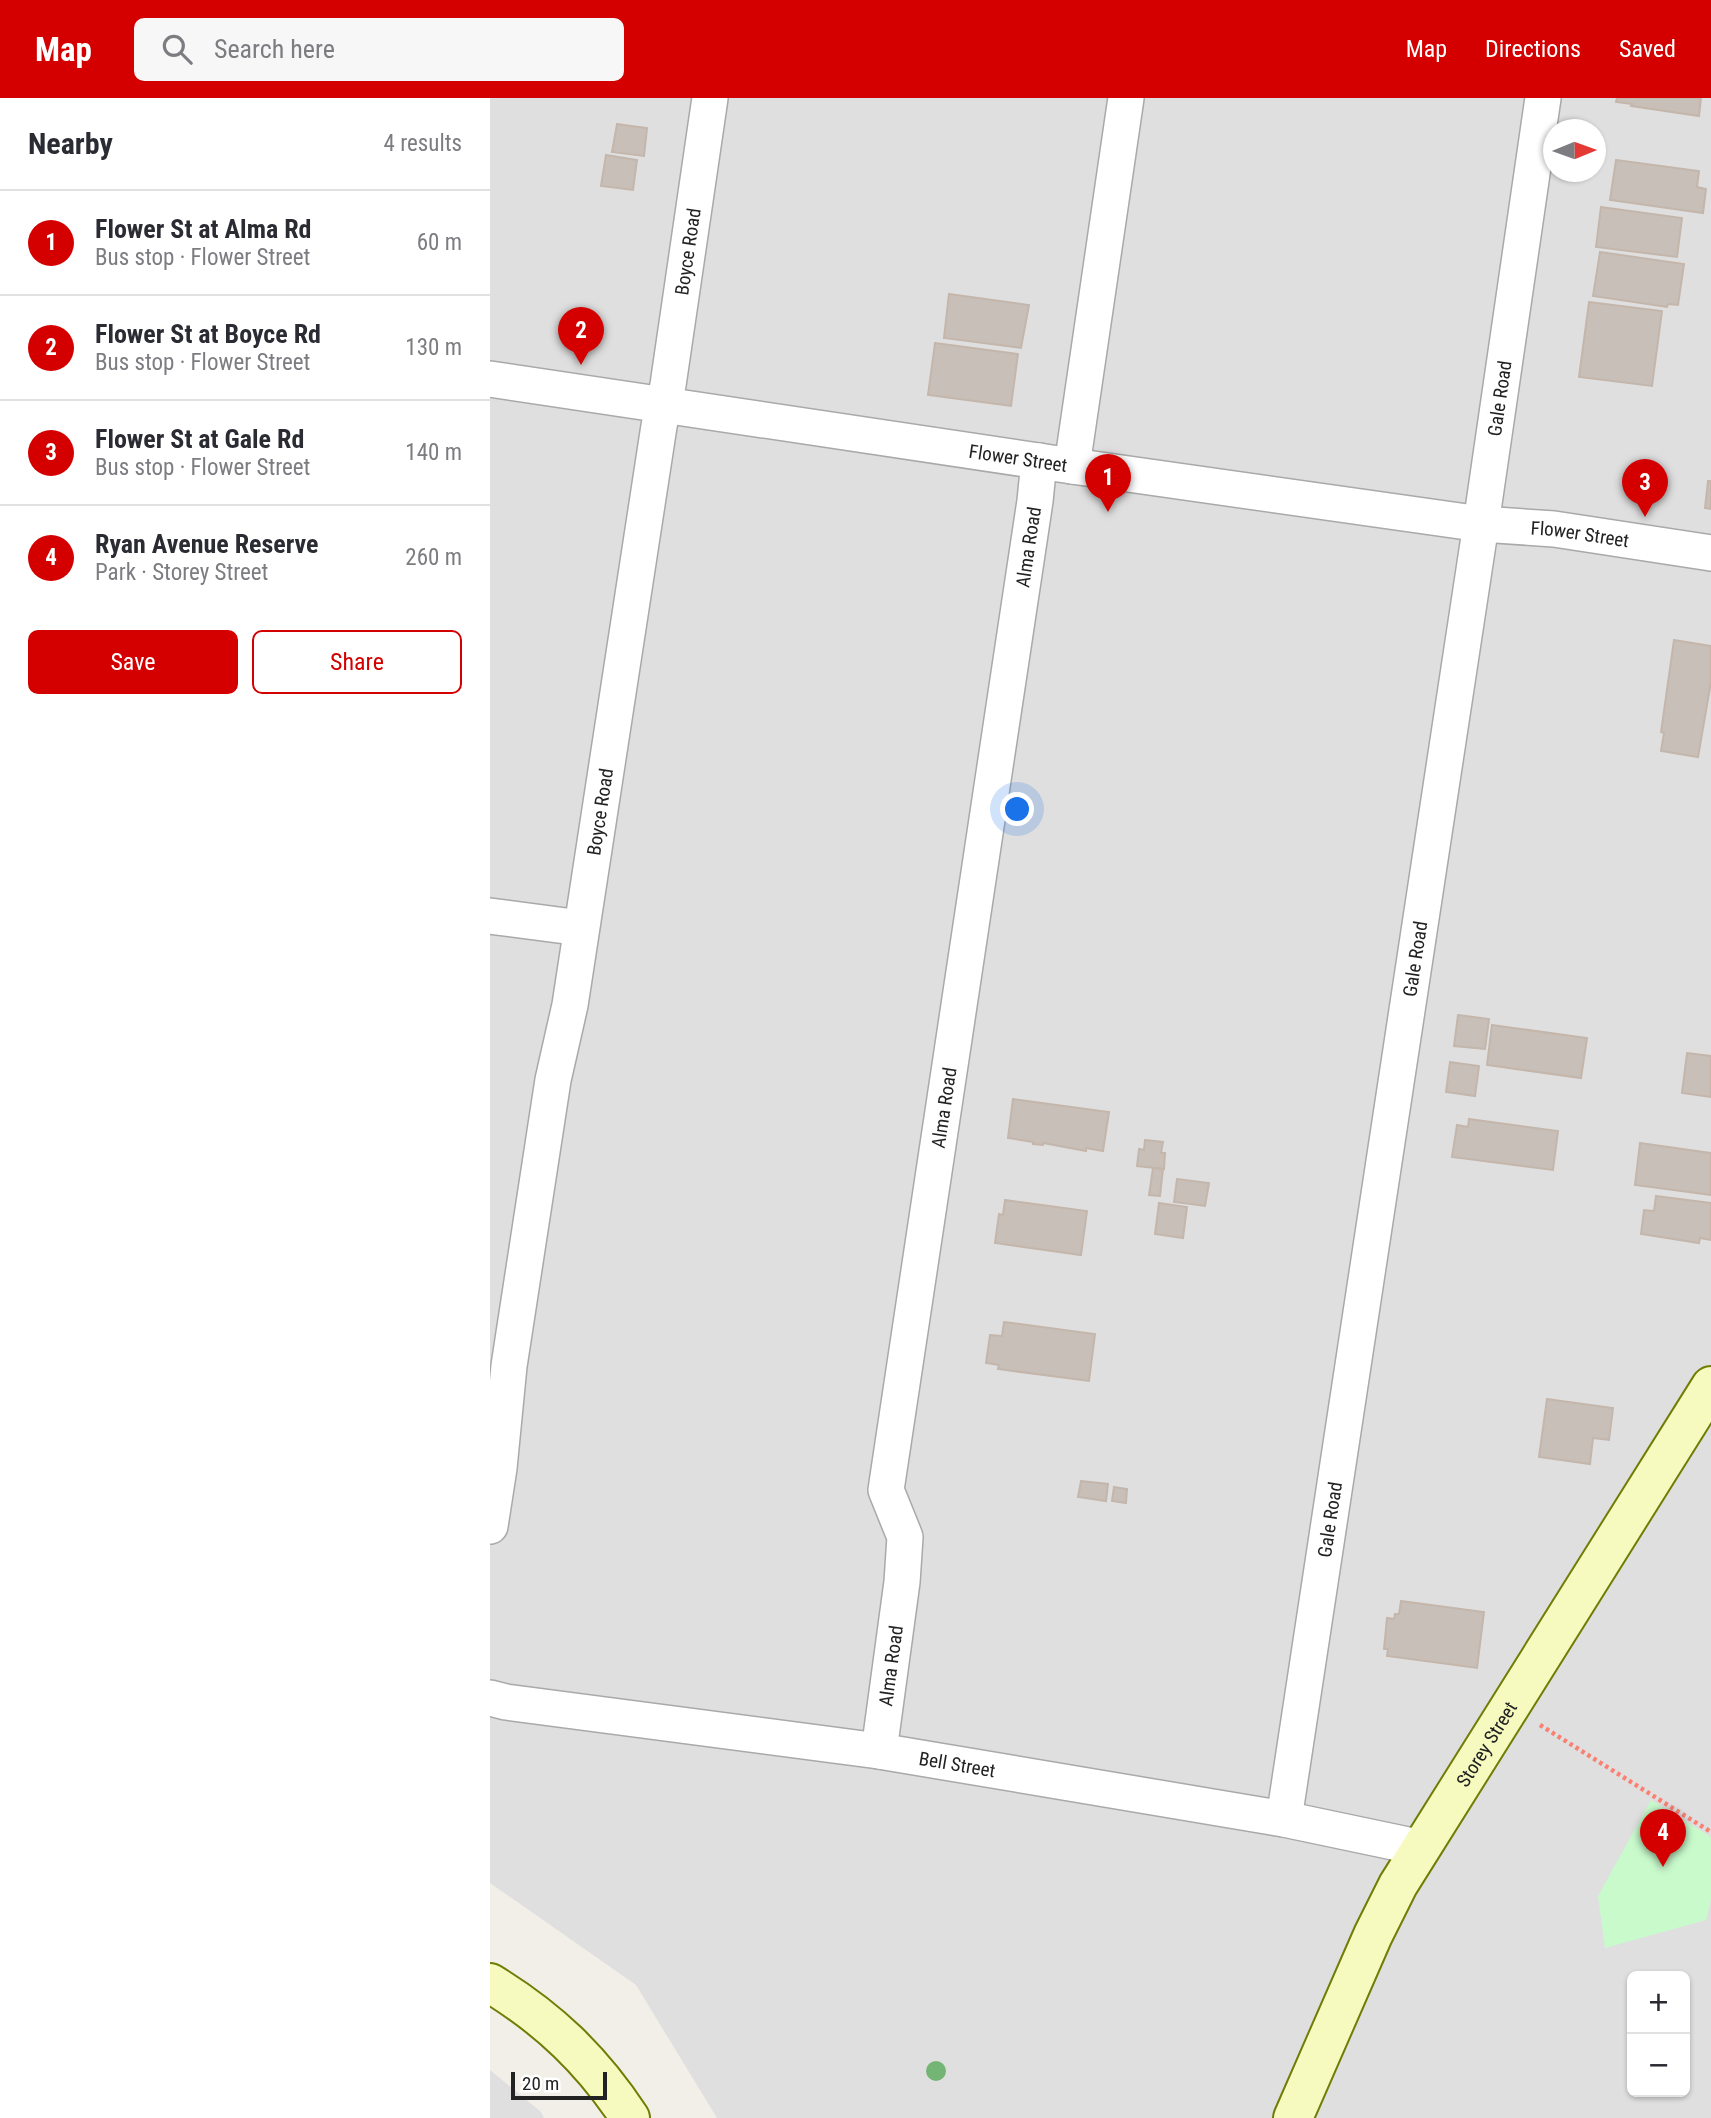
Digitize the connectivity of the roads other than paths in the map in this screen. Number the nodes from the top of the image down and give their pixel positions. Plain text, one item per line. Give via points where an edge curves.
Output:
1 (710, 98) edge
2 (1126, 98) edge
3 (1543, 98) edge
4 (490, 379) edge
5 (664, 404) junction
6 (1056, 463) junction
7 (1482, 524) junction
8 (1711, 553) edge
9 (490, 916) edge
10 (581, 929) junction
11 (1711, 1387) edge
12 (490, 1526) edge
13 (490, 1698) edge
14 (879, 1751) junction
15 (1284, 1819) junction
16 (1422, 1848) junction
17 (490, 1983) edge
18 (630, 2118) edge
19 (1293, 2118) edge

1 - 5 street, Boyce Road
2 - 6 street, Alma Road
3 - 7 street, Gale Road
4 - 5 street, Flower Street
5 - 6 street, Flower Street
5 - 10 street, Boyce Road
6 - 7 street, Flower Street
6 - 14 street, Alma Road via 1033,515 886,1490 905,1537
7 - 8 street, Flower Street via 1554,529
7 - 15 street, Gale Road
9 - 10 street
10 - 12 street, Boyce Road via 509,1366
11 - 16 street, Storey Street
13 - 14 street, Bell Street
14 - 15 street, Bell Street
15 - 16 street, Bell Street
16 - 19 street, Storey Street via 1373,1935
17 - 18 street via 563,2036 597,2071

